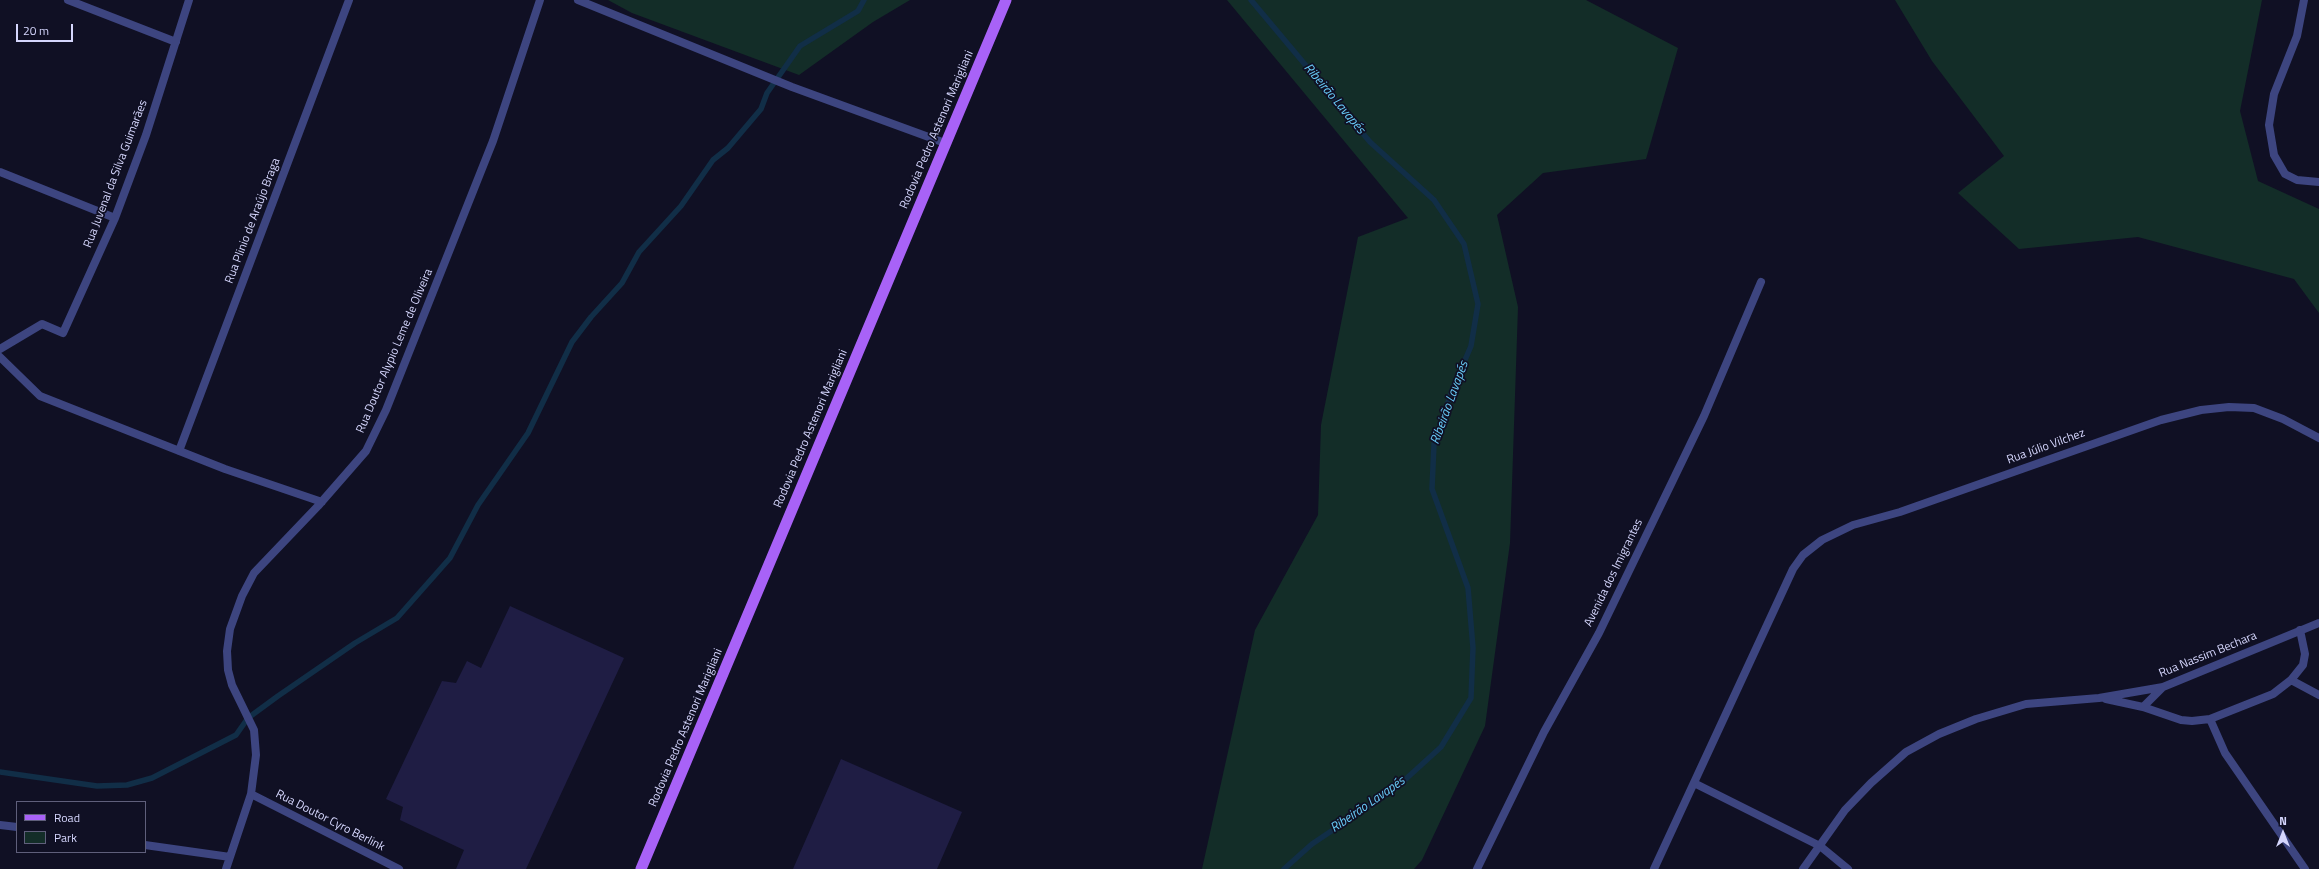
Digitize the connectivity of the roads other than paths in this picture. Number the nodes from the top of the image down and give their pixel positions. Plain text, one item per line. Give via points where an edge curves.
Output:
1 (68, 0) edge
2 (189, 0) edge
3 (349, 0) edge
4 (540, 0) edge
5 (578, 0) edge
6 (1006, 0) edge
7 (2304, 0) edge
8 (176, 42) junction
9 (945, 143) junction
10 (0, 172) edge
11 (2319, 182) edge
12 (115, 218) junction
13 (1761, 282) dead end
14 (1, 351) edge
15 (2319, 438) edge
16 (179, 451) junction
17 (322, 502) junction
18 (2319, 623) edge
19 (2300, 630) junction
20 (2291, 680) junction
21 (2163, 687) junction
22 (2319, 695) edge
23 (2099, 698) junction
24 (2143, 707) junction
25 (2210, 719) junction
26 (1694, 783) junction
27 (251, 794) junction
28 (0, 825) edge
29 (16, 827) edge
30 (146, 845) edge
31 (1820, 846) junction
32 (230, 857) junction
33 (226, 869) edge
34 (399, 869) edge
35 (641, 869) edge
36 (1477, 869) edge
37 (1654, 869) edge
38 (1802, 869) edge
39 (1848, 869) edge
40 (2305, 869) edge

1 - 8 street
2 - 8 street, Rua Juvenal da Silva Guimarães
3 - 16 street, Rua Plinio de Araújo Braga
4 - 17 street, Rua Doutor Alypio Leme de Oliveira via 493,141 386,410 366,451
5 - 9 street via 792,86
6 - 9 main road, Rodovia Pedro Astenori Marigliani
7 - 11 street via 2297,36 2274,94 2269,125 2274,155 2285,174 2297,180
8 - 12 street, Rua Juvenal da Silva Guimarães via 146,135
9 - 35 main road, Rodovia Pedro Astenori Marigliani
10 - 12 street
12 - 14 street, Rua Juvenal da Silva Guimarães via 63,333 42,324
13 - 36 street, Avenida dos Imigrantes via 1704,416 1602,626 1544,732
14 - 16 street via 40,396
15 - 26 street, Rua Júlio Vilchez via 2283,419 2254,408 2202,410 2161,420 1900,512 1853,526 1822,540 1803,555 1793,569
16 - 17 street
17 - 27 street, Rua Doutor Alypio Leme de Oliveira via 254,573 230,629 228,670 254,730 256,755
18 - 19 street, Rua Nassim Bechara
19 - 20 street, Rua Nassim Bechara via 2306,654 2303,665
19 - 21 street, Rua Nassim Bechara
20 - 22 street
20 - 25 street, Rua Nassim Bechara via 2273,694
21 - 23 street, Rua Nassim Bechara
21 - 24 street
23 - 24 street, Rua Nassim Bechara
23 - 31 street, Rua Nassim Bechara via 2026,704 1976,719 1939,734 1906,752 1871,783 1845,810
24 - 25 street, Rua Nassim Bechara via 2181,720
25 - 40 street via 2229,759
26 - 31 street
26 - 37 street, Rua Júlio Vilchez
27 - 32 street, Rua Doutor Alypio Leme de Oliveira
27 - 34 street, Rua Doutor Cyro Berlink
28 - 29 street
30 - 32 street
31 - 38 street, Rua Nassim Bechara
31 - 39 street
32 - 33 street, Rua Doutor Alypio Leme de Oliveira

